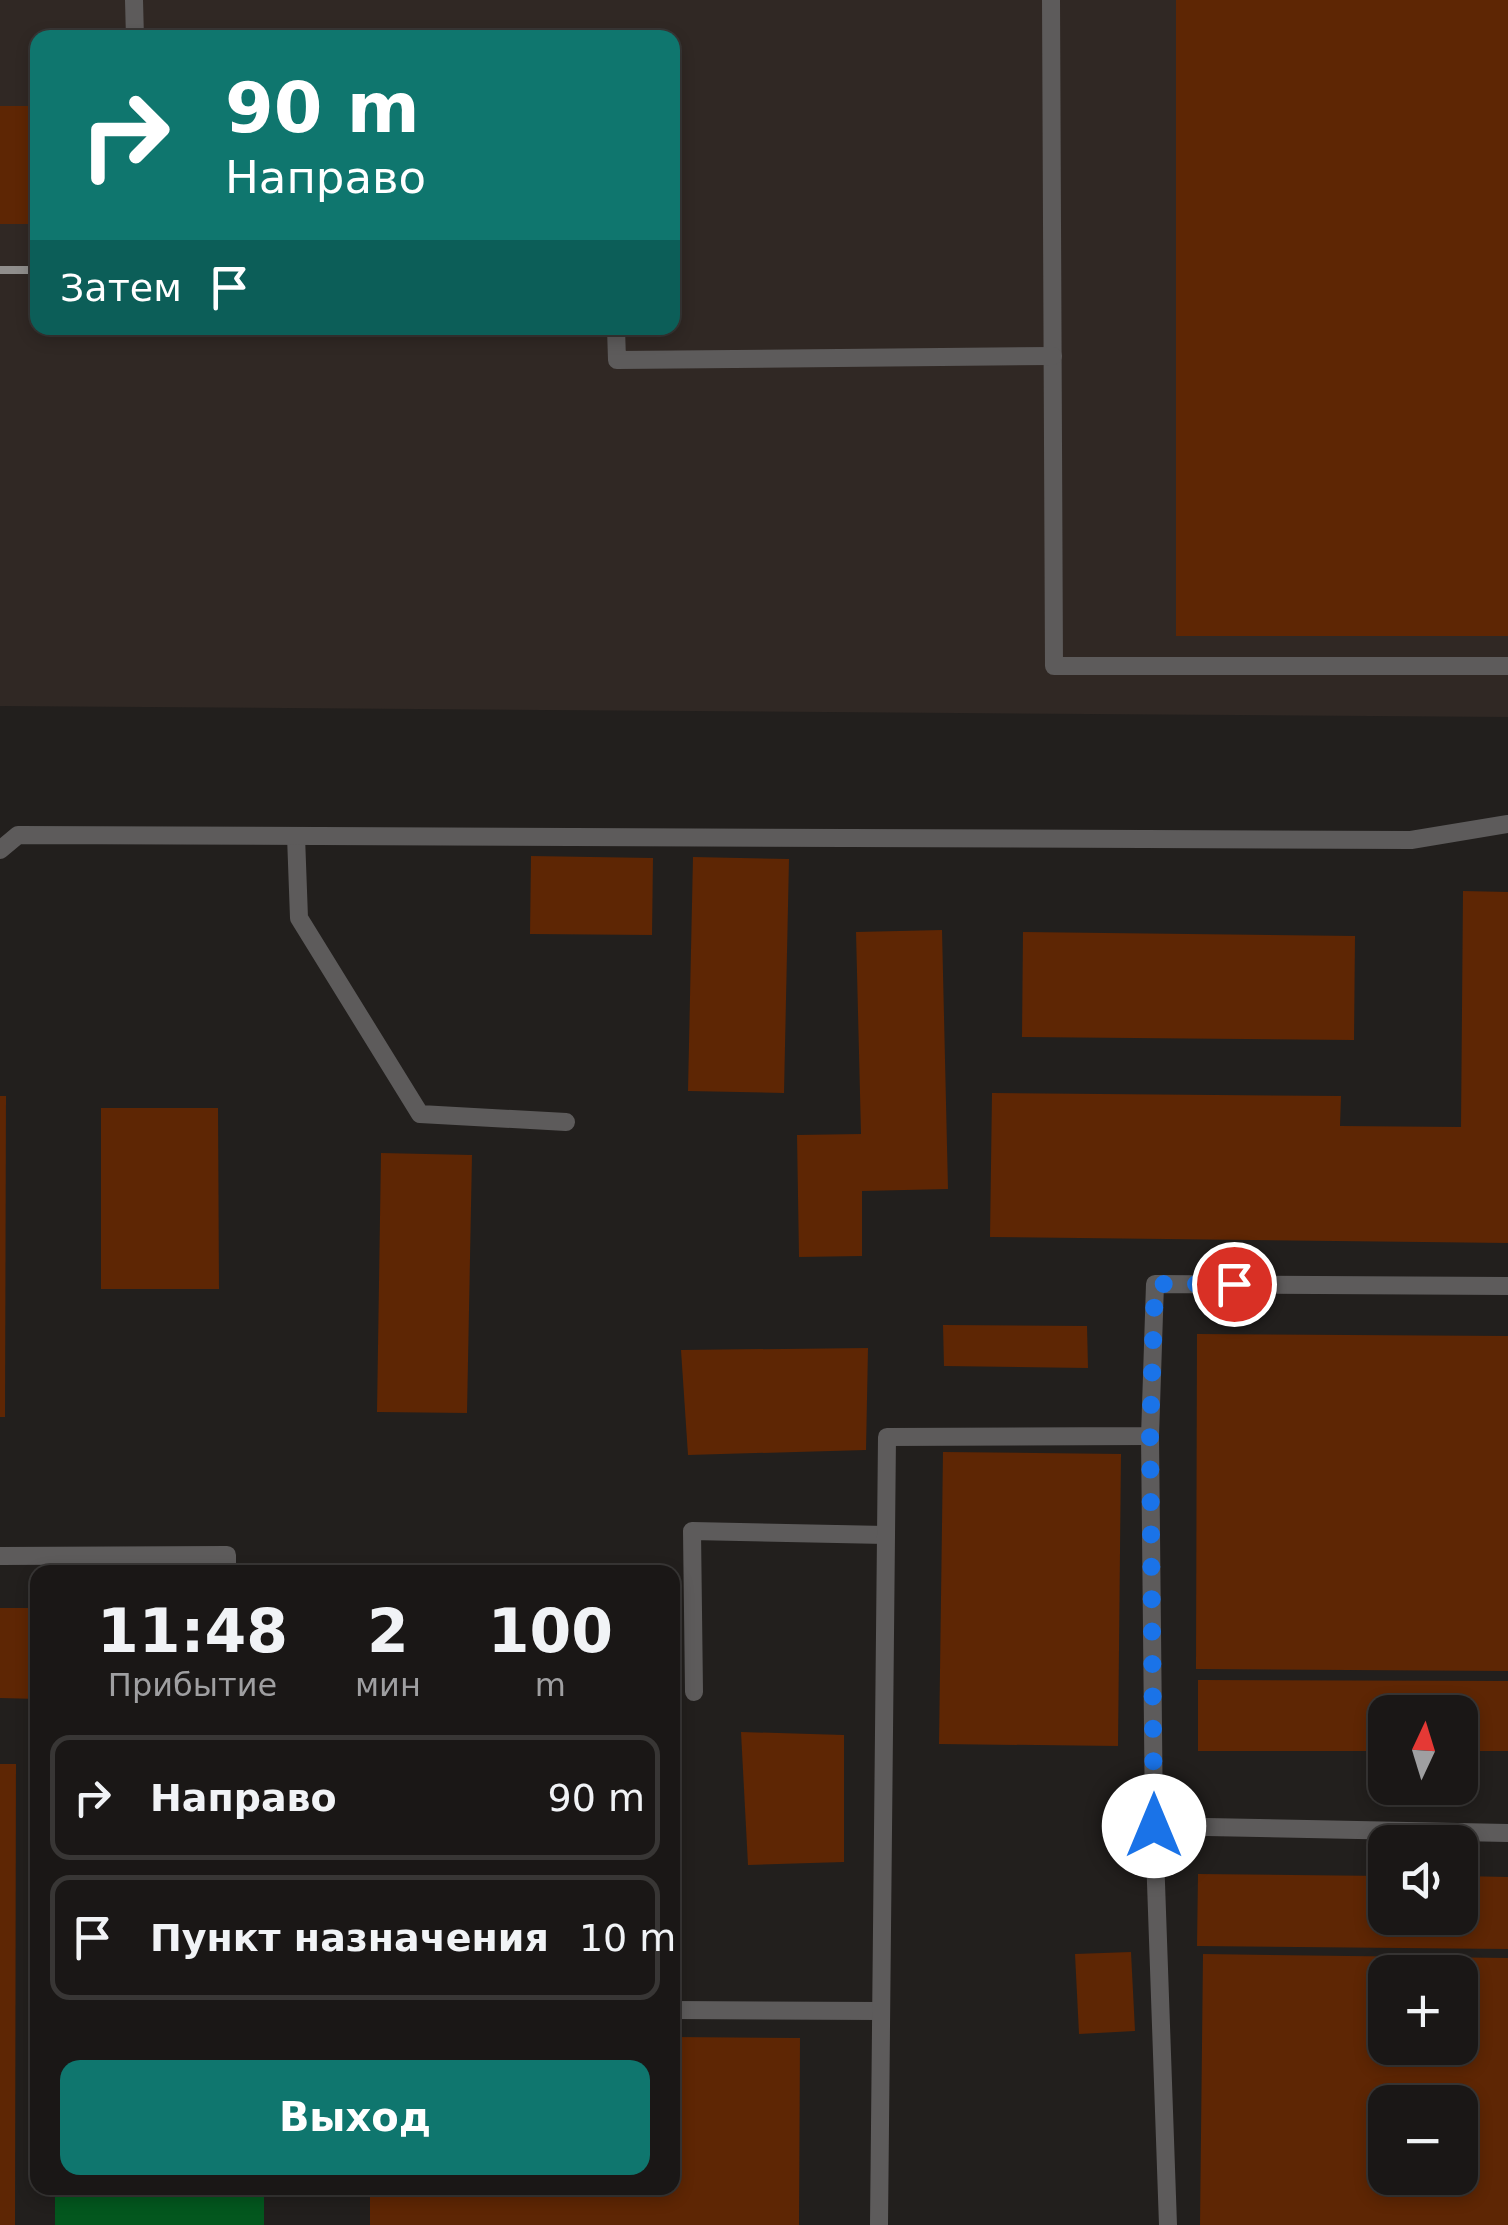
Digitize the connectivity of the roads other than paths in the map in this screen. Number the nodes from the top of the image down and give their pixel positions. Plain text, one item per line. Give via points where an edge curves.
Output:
1 (134, 0) edge
2 (1052, 0) edge
3 (135, 30) edge
4 (616, 335) edge
5 (1053, 356) junction
6 (1508, 666) edge
7 (1508, 824) edge
8 (296, 836) junction
9 (0, 850) edge
10 (566, 1122) dead end
11 (1508, 1286) edge
12 (1150, 1436) junction
13 (886, 1535) junction
14 (0, 1556) edge
15 (227, 1565) edge
16 (694, 1692) dead end
17 (1154, 1826) junction
18 (1508, 1832) edge
19 (680, 2010) edge
20 (881, 2011) junction
21 (879, 2225) edge
22 (1168, 2225) edge

1 - 3 lane
2 - 5 lane
4 - 5 lane via 617,360
5 - 6 lane via 1054,666
7 - 8 lane via 1412,840
8 - 9 lane via 18,835
8 - 10 lane via 299,918 420,1114
11 - 12 lane via 1155,1284
12 - 13 lane via 887,1437
12 - 17 lane
13 - 16 lane via 692,1531
13 - 20 lane
14 - 15 lane via 227,1556
17 - 18 lane
17 - 22 lane
19 - 20 lane
20 - 21 lane

